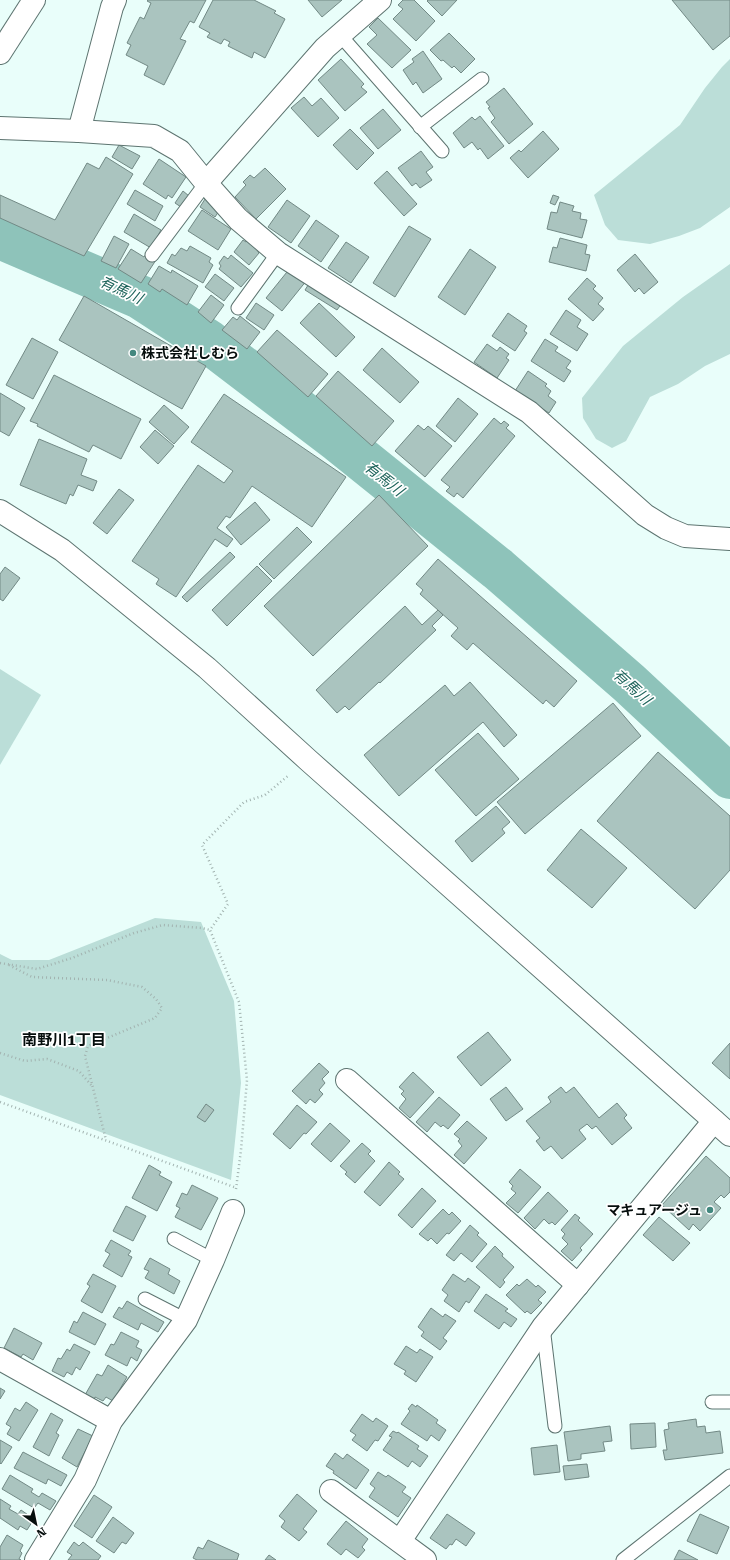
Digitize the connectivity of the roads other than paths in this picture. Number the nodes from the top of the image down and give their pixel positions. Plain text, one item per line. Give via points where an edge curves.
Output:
1 (34, 0) edge
2 (115, 0) edge
3 (380, 0) edge
4 (340, 35) junction
5 (0, 53) edge
6 (482, 79) dead end
7 (420, 127) junction
8 (0, 128) edge
9 (79, 131) junction
10 (442, 151) dead end
11 (206, 183) junction
12 (278, 253) junction
13 (152, 255) dead end
14 (238, 308) dead end
15 (0, 511) edge
16 (730, 539) edge
17 (347, 1080) dead end
18 (722, 1128) edge
19 (233, 1211) road end
20 (174, 1239) dead end
21 (213, 1260) junction
22 (578, 1285) junction
23 (145, 1299) dead end
24 (186, 1320) junction
25 (543, 1327) junction
26 (0, 1359) edge
27 (712, 1402) dead end
28 (730, 1402) edge
29 (111, 1421) junction
30 (555, 1426) dead end
31 (730, 1476) edge
32 (331, 1491) dead end
33 (400, 1541) junction
34 (36, 1560) edge
35 (425, 1560) edge
36 (623, 1560) edge

1 - 5 street
2 - 9 street
3 - 4 street
4 - 7 lane
4 - 11 street via 325,48
6 - 7 lane
7 - 10 lane
8 - 9 street
9 - 11 street via 154,136 180,151
11 - 12 street via 238,219
11 - 13 lane
12 - 14 lane
12 - 16 street via 529,412 645,515 685,536
15 - 18 street via 62,550 207,668
17 - 22 street
18 - 22 street
19 - 21 street
20 - 21 lane
21 - 24 street
22 - 25 street
23 - 24 lane
24 - 29 street
25 - 30 lane
25 - 33 street
26 - 29 street
27 - 28 lane
29 - 34 street via 85,1480
31 - 36 lane
32 - 33 street
33 - 35 street

